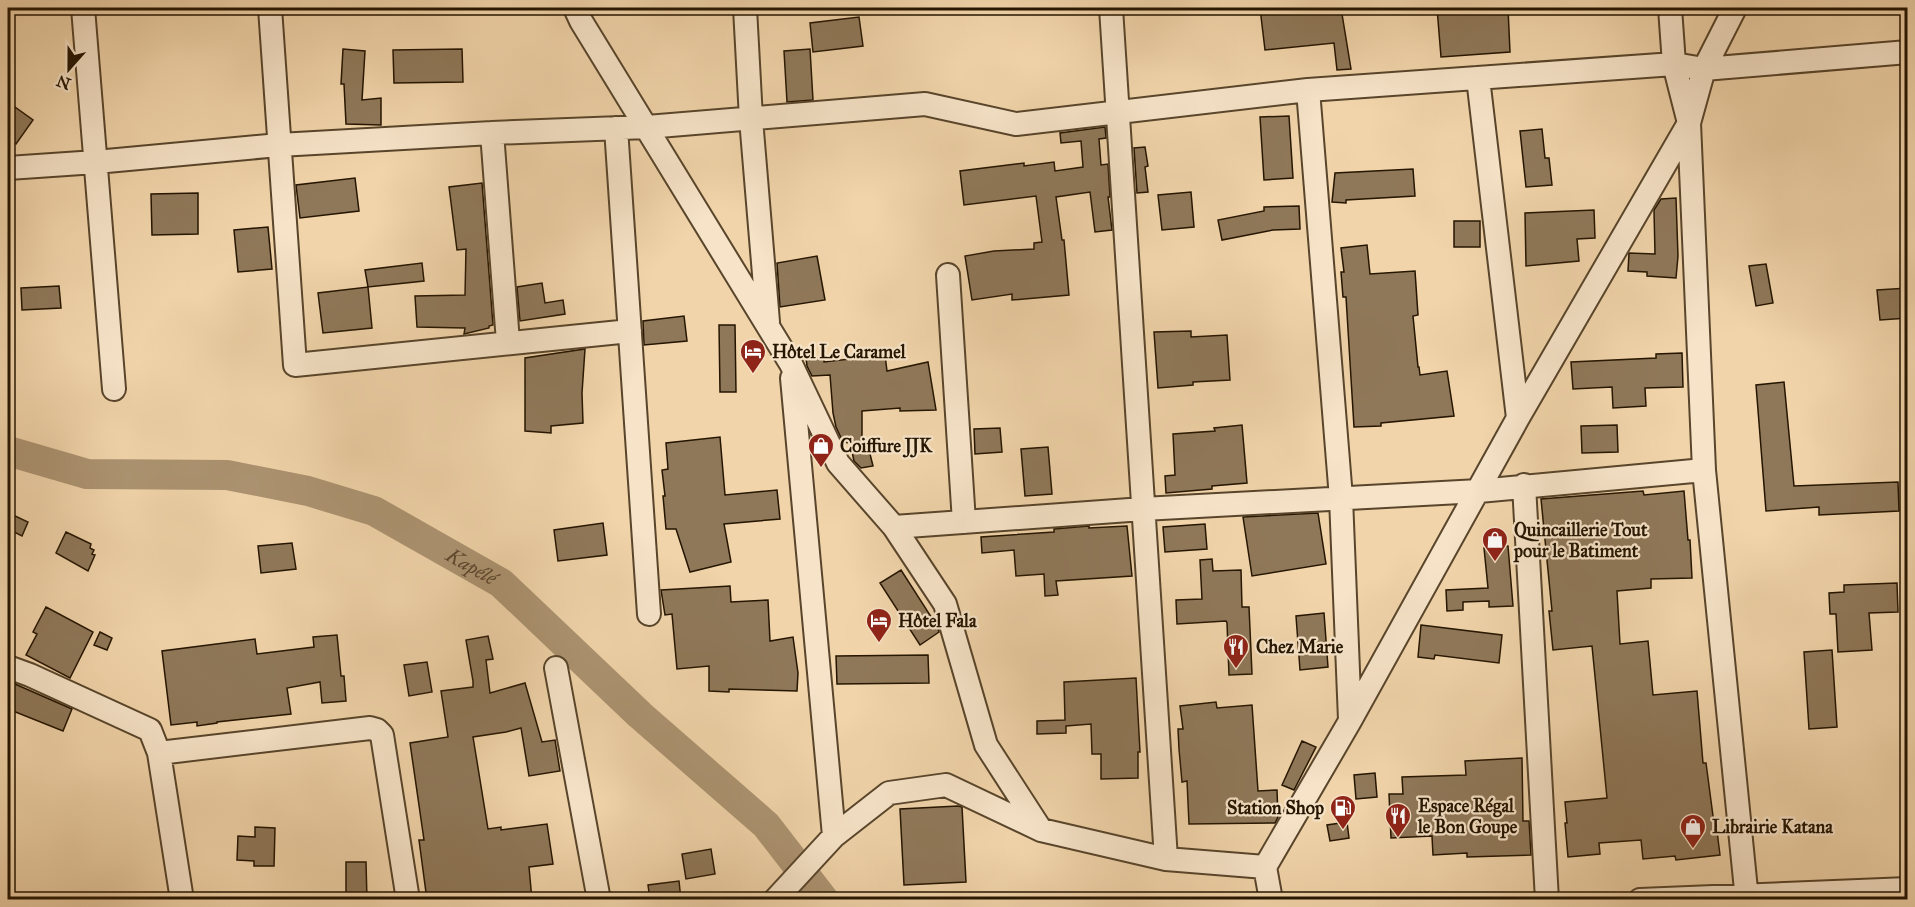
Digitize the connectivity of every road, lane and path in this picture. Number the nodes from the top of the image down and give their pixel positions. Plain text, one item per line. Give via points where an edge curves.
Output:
1 (83, 8) edge
2 (270, 8) edge
3 (575, 8) edge
4 (745, 8) edge
5 (1111, 8) edge
6 (1670, 8) edge
7 (1735, 8) edge
8 (1908, 52) edge
9 (1674, 64) junction
10 (1704, 69) junction
11 (1478, 78) junction
12 (1308, 90) junction
13 (1117, 112) junction
14 (751, 119) junction
15 (1689, 123) junction
16 (647, 127) junction
17 (616, 128) junction
18 (492, 133) junction
19 (279, 145) junction
20 (96, 162) junction
21 (8, 168) edge
22 (948, 275) dead end
23 (768, 326) junction
24 (630, 331) junction
25 (508, 342) junction
26 (790, 364) junction
27 (114, 389) dead end
28 (1518, 418) junction
29 (1704, 470) junction
30 (1524, 485) junction
31 (1479, 491) junction
32 (1341, 498) junction
33 (1143, 509) junction
34 (964, 522) junction
35 (894, 527) junction
36 (649, 614) dead end
37 (8, 667) edge
38 (556, 668) dead end
39 (1350, 722) junction
40 (159, 753) junction
41 (1041, 830) junction
42 (834, 836) junction
43 (1166, 859) junction
44 (1265, 867) junction
45 (1908, 888) edge
46 (1747, 897) edge
47 (182, 900) edge
48 (408, 900) edge
49 (599, 900) edge
50 (775, 900) edge
51 (1271, 900) edge
52 (1547, 900) edge
53 (1640, 900) edge

1 - 20 street
2 - 19 street
3 - 16 street
4 - 14 street
5 - 13 street
6 - 9 street
7 - 10 street
8 - 10 street
9 - 10 street
9 - 11 street
9 - 15 street
10 - 15 street
11 - 12 street
11 - 28 street
12 - 13 street
12 - 32 street
13 - 14 street via 1016,124 925,104
13 - 33 street
14 - 16 street
14 - 23 street
15 - 28 street
15 - 29 street
16 - 17 street
16 - 23 street
17 - 18 street
17 - 24 street
18 - 19 street
18 - 25 street
19 - 20 street
19 - 25 street via 295,365
20 - 21 street
20 - 27 street
22 - 34 street
23 - 26 street
24 - 25 street
24 - 36 street
26 - 35 street via 838,463
26 - 42 street
28 - 31 street
29 - 30 street
29 - 46 street
30 - 31 street
30 - 52 street
31 - 32 street
31 - 39 street
32 - 33 street
32 - 39 street
33 - 34 street
33 - 43 street
34 - 35 street
35 - 41 street via 945,604 986,746
37 - 40 street via 150,730
38 - 49 street
39 - 44 street
40 - 47 street
40 - 48 street via 377,730 382,735
41 - 42 street via 946,785 889,793
41 - 43 street
42 - 50 street
43 - 44 street
44 - 51 street
45 - 46 street
46 - 53 street

